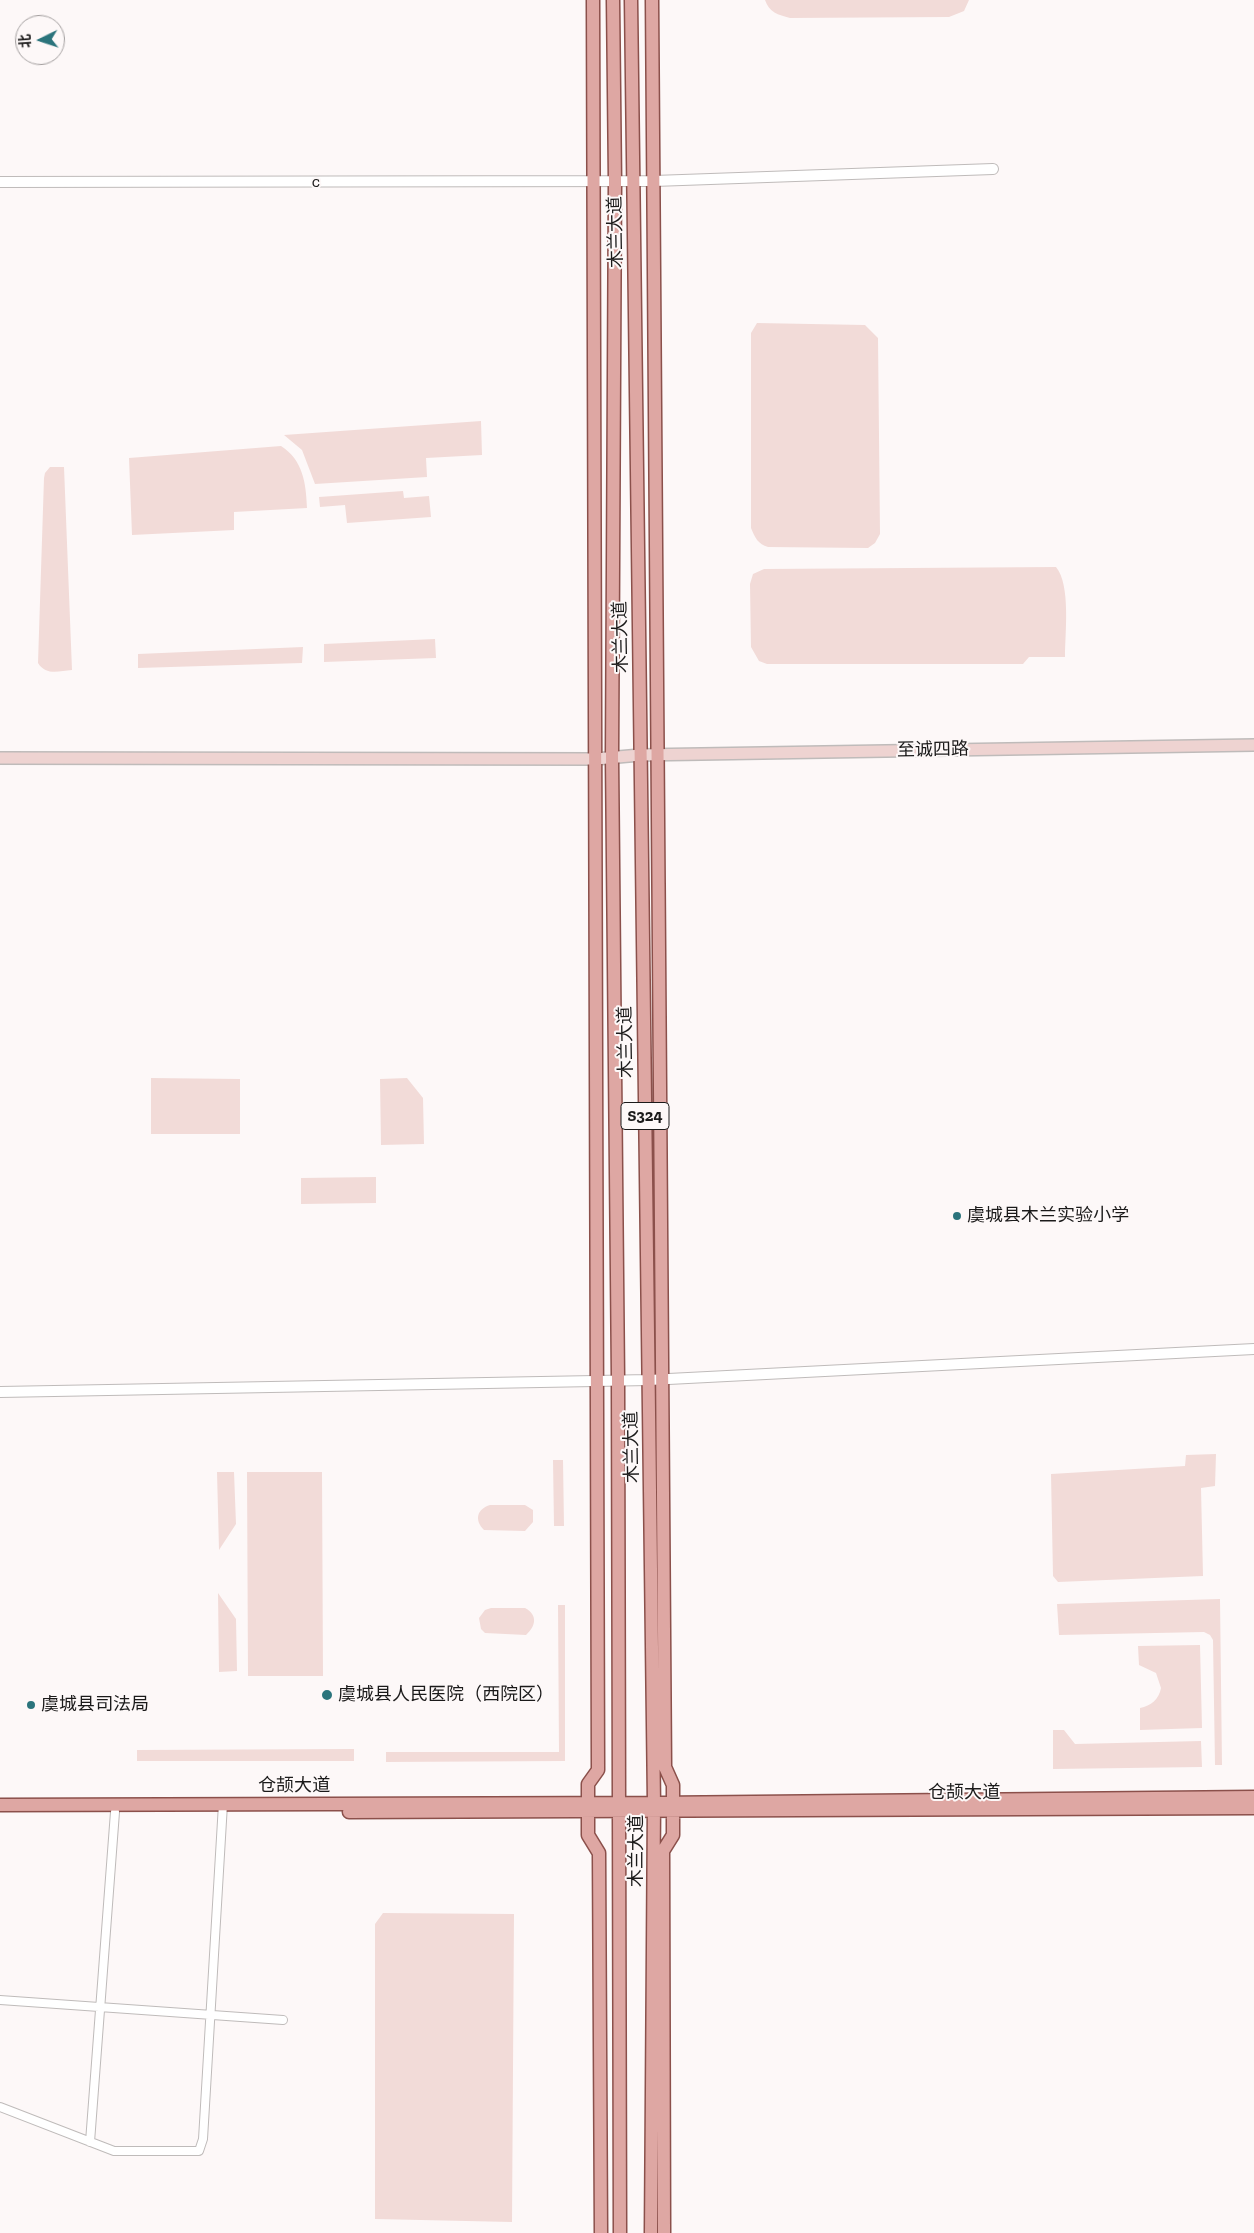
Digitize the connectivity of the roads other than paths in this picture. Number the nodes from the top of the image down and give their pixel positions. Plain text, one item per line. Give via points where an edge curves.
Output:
1 (593, 0) edge
2 (613, 0) edge
3 (630, 0) edge
4 (652, 0) edge
5 (993, 169) dead end
6 (596, 181) junction
7 (615, 181) junction
8 (633, 181) junction
9 (654, 181) junction
10 (0, 182) edge
11 (1254, 745) edge
12 (640, 755) junction
13 (659, 755) junction
14 (612, 757) junction
15 (0, 758) edge
16 (596, 759) junction
17 (1254, 1349) edge
18 (618, 1379) junction
19 (596, 1380) junction
20 (655, 1380) junction
21 (0, 1392) edge
22 (1254, 1798) edge
23 (0, 1805) edge
24 (223, 1808) junction
25 (588, 1808) junction
26 (618, 1808) junction
27 (654, 1808) junction
28 (673, 1808) junction
29 (1254, 1808) edge
30 (0, 1811) edge
31 (115, 1812) junction
32 (0, 2000) edge
33 (100, 2007) junction
34 (211, 2015) junction
35 (283, 2020) dead end
36 (0, 2107) edge
37 (90, 2142) junction
38 (601, 2233) edge
39 (620, 2233) edge
40 (651, 2233) edge
41 (664, 2233) edge

1 - 6 main road
2 - 7 main road, 木兰大道 / S324
3 - 8 main road, 木兰大道 / S324
4 - 9 main road
5 - 9 street, c
6 - 7 street, c
6 - 10 street, c
6 - 16 main road via 593,350
7 - 8 street, c
7 - 14 main road, 木兰大道 / S324
8 - 9 street, c
8 - 12 main road, 木兰大道 / S324
9 - 13 main road
11 - 13 main road, 至诚四路
12 - 13 main road, 至诚四路
12 - 14 main road, 至诚四路
12 - 20 main road, 木兰大道 / S324
13 - 20 main road
14 - 16 main road, 至诚四路
14 - 18 main road, 木兰大道 / S324
15 - 16 main road, 至诚四路
16 - 19 main road
17 - 20 street
18 - 19 street
18 - 20 street
18 - 26 main road, 木兰大道 / S324
19 - 21 street
19 - 25 main road via 598,1770 588,1784
20 - 27 main road, 木兰大道 / S324
20 - 28 main road via 665,1767 673,1785
22 - 28 main road, 仓颉大道
23 - 24 main road, 仓颉大道
24 - 25 main road, 仓颉大道
24 - 31 main road, 仓颉大道
24 - 34 street
25 - 26 main road, 仓颉大道
25 - 38 main road via 588,1835 599,1854
26 - 27 main road, 仓颉大道
26 - 39 main road, 木兰大道 / S324
27 - 28 main road, 仓颉大道
27 - 40 main road, 木兰大道 / S324
28 - 29 main road, 仓颉大道
28 - 41 main road via 673,1835 663,1851
30 - 31 main road, 仓颉大道
31 - 33 street
32 - 33 street
33 - 34 street
33 - 37 street
34 - 35 street
34 - 37 street via 203,2139 198,2151 114,2151
36 - 37 street

